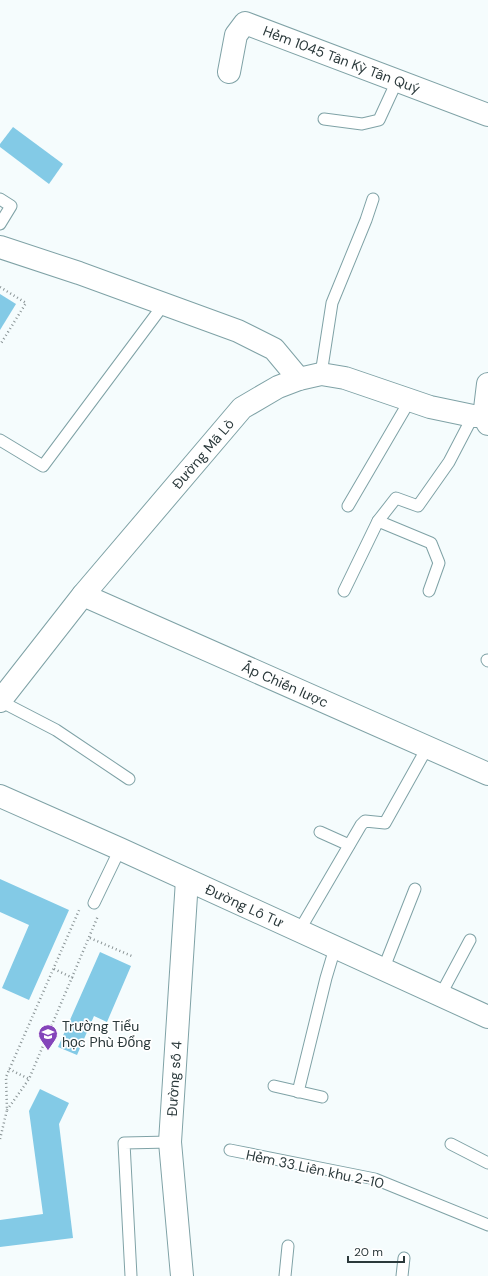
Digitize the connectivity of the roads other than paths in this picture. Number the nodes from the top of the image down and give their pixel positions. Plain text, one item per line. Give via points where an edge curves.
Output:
1 (229, 72) dead end
2 (397, 80) junction
3 (488, 115) edge
4 (324, 119) dead end
5 (372, 198) dead end
6 (0, 199) edge
7 (0, 224) edge
8 (0, 247) edge
9 (164, 304) junction
10 (321, 374) junction
11 (299, 379) junction
12 (488, 384) edge
13 (410, 400) junction
14 (483, 418) edge
15 (0, 440) edge
16 (348, 506) dead end
17 (378, 521) junction
18 (344, 591) dead end
19 (429, 591) dead end
20 (83, 595) junction
21 (0, 701) edge
22 (427, 748) junction
23 (488, 774) edge
24 (129, 779) dead end
25 (0, 796) edge
26 (320, 832) dead end
27 (349, 845) junction
28 (120, 849) junction
29 (187, 880) junction
30 (415, 889) dead end
31 (94, 903) dead end
32 (299, 931) junction
33 (470, 940) dead end
34 (336, 948) junction
35 (383, 970) junction
36 (440, 996) junction
37 (488, 1017) edge
38 (274, 1086) dead end
39 (298, 1092) junction
40 (322, 1097) dead end
41 (170, 1142) junction
42 (451, 1144) dead end
43 (230, 1150) dead end
44 (488, 1163) edge
45 (488, 1225) edge
46 (288, 1246) dead end
47 (404, 1258) dead end
48 (131, 1276) edge
49 (182, 1276) edge
50 (285, 1276) edge
51 (402, 1276) edge

1 - 2 street, Hẻm 1045 Tân Kỳ Tân Quý via 236,35 245,23
2 - 3 street, Hẻm 1045 Tân Kỳ Tân Quý
2 - 4 lane via 380,120 362,124
5 - 10 lane via 366,220 332,303
6 - 7 lane via 11,206
8 - 9 street
9 - 11 street via 238,331 274,349
9 - 15 lane via 43,466
10 - 11 street, Đường Mã Lò
10 - 13 street, Đường Mã Lò via 345,378
11 - 20 street, Đường Mã Lò via 278,387 242,408
12 - 14 street
13 - 14 street, Đường Mã Lò
13 - 16 lane
14 - 17 lane via 418,506 396,498
17 - 18 lane
17 - 19 lane via 431,543 439,563
20 - 21 street, Đường Mã Lò
20 - 22 street, Ấp Chiến lược
21 - 24 lane via 56,730
22 - 23 street, Ấp Chiến lược
22 - 27 lane via 385,823 365,821
25 - 28 street, Đường Lô Tư
26 - 27 lane
27 - 32 lane
28 - 29 street, Đường Lô Tư
28 - 31 lane
29 - 32 street, Đường Lô Tư
29 - 41 street, Đường số 4
30 - 35 lane
32 - 34 street, Đường Lô Tư
33 - 36 lane
34 - 35 street, Đường Lô Tư
34 - 39 lane via 326,978
35 - 36 street, Đường Lô Tư
36 - 37 street, Đường Lô Tư
38 - 39 lane
39 - 40 lane
41 - 48 lane via 124,1143
41 - 49 street, Đường số 4
42 - 44 lane
43 - 45 lane, Hẻm 33 Liên khu 2-10 via 375,1179
46 - 50 lane
47 - 51 lane

